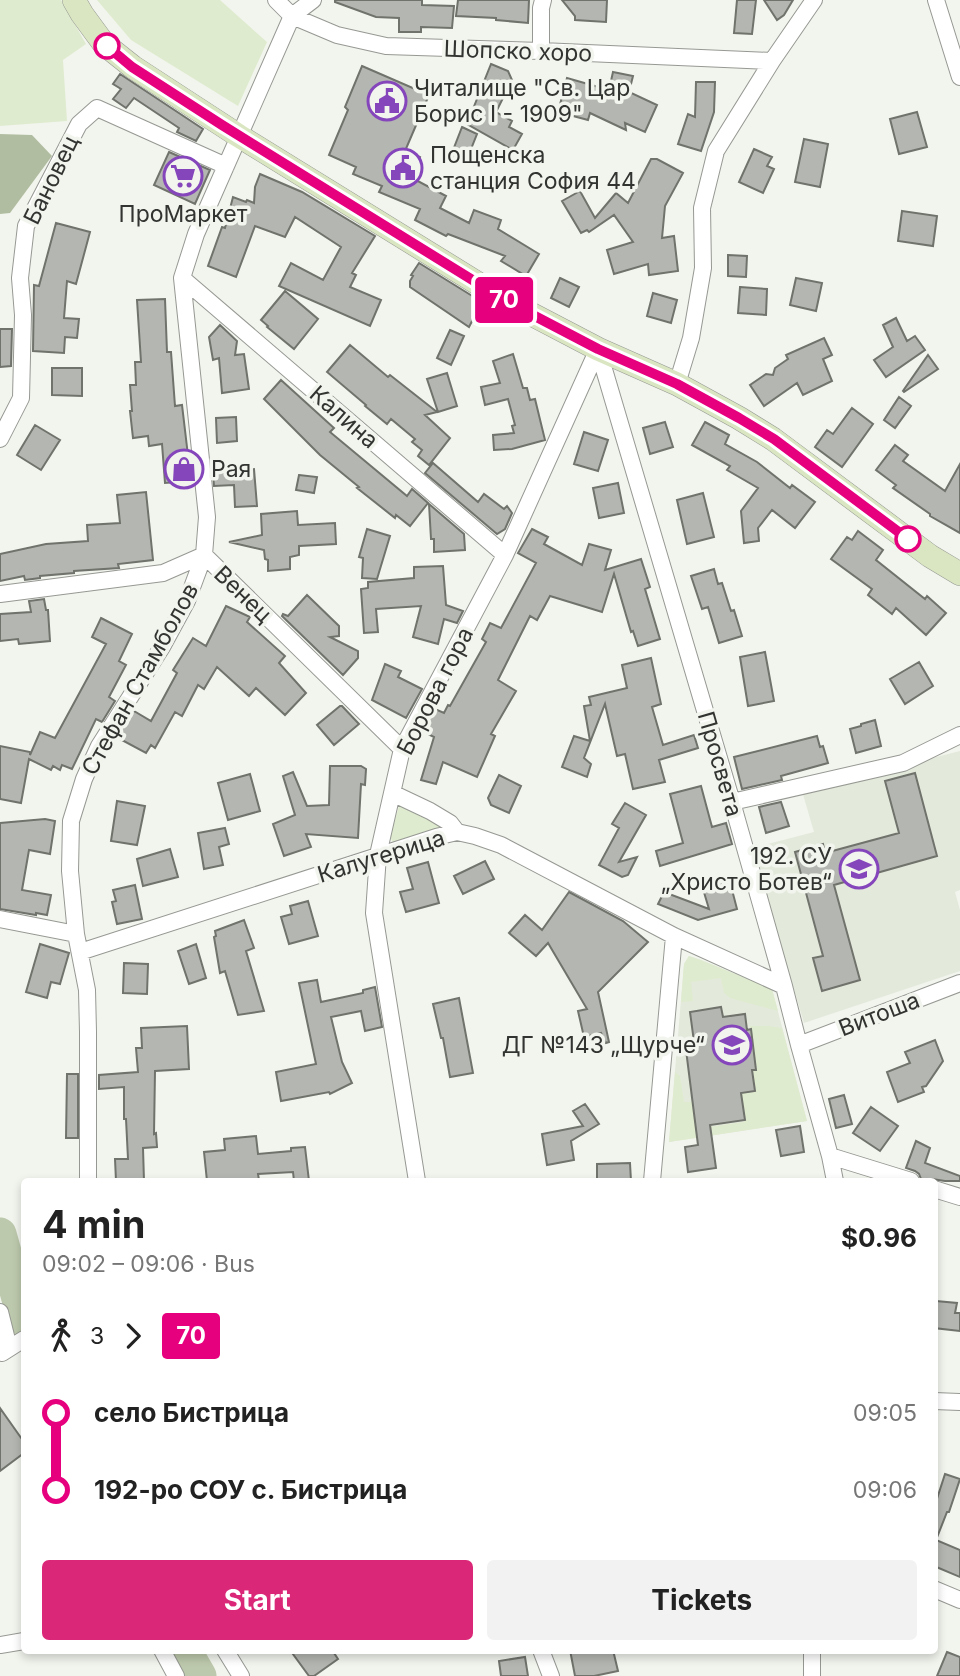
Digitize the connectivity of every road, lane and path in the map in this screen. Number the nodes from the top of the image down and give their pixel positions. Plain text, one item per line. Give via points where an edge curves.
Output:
1 (74, 0) edge
2 (276, 0) edge
3 (313, 0) edge
4 (543, 0) edge
5 (814, 0) edge
6 (936, 0) edge
7 (292, 16) junction
8 (541, 51) junction
9 (772, 61) junction
10 (960, 76) edge
11 (239, 136) junction
12 (226, 166) junction
13 (182, 278) junction
14 (598, 349) junction
15 (677, 384) junction
16 (0, 439) edge
17 (204, 555) junction
18 (505, 555) junction
19 (958, 569) edge
20 (0, 594) edge
21 (960, 735) edge
22 (402, 749) junction
23 (392, 793) junction
24 (732, 802) junction
25 (457, 832) junction
26 (378, 855) junction
27 (0, 919) edge
28 (76, 934) junction
29 (674, 936) junction
30 (80, 952) junction
31 (960, 983) edge
32 (784, 986) junction
33 (799, 1045) junction
34 (830, 1156) junction
35 (88, 1178) edge
36 (417, 1178) edge
37 (652, 1178) edge
38 (834, 1178) edge
39 (901, 1178) edge
40 (938, 1190) edge
41 (960, 1196) edge
42 (0, 1312) edge
43 (12, 1346) edge
44 (938, 1401) edge
45 (960, 1402) edge
46 (938, 1591) edge
47 (960, 1600) edge
48 (21, 1642) edge
49 (0, 1645) edge
50 (164, 1654) edge
51 (227, 1654) edge
52 (543, 1654) edge
53 (812, 1654) edge
54 (176, 1676) edge
55 (241, 1676) edge
56 (551, 1676) edge
57 (812, 1676) edge

1 - 11 street via 104,44
2 - 7 street, Шопско хоро
3 - 7 street, Стефан Стамболов
4 - 8 street
5 - 9 street
6 - 10 street
7 - 8 street, Шопско хоро via 337,35 386,46
7 - 11 street, Стефан Стамболов
8 - 9 street, Шопско хоро
9 - 15 street via 716,151 702,208 701,280
11 - 12 street, Стефан Стамболов
11 - 14 street via 508,302
12 - 13 street, Стефан Стамболов
12 - 16 street, Бановец via 97,107 79,124 26,226 20,278 21,398
13 - 17 street, Стефан Стамболов via 207,517
13 - 18 street, Калина
14 - 15 street
14 - 18 street, Борова гора
14 - 24 street, Просвета
15 - 19 street via 774,439 930,556
17 - 20 street, Венец via 163,573
17 - 22 street, Венец
17 - 28 street, Стефан Стамболов via 187,601 99,746 85,779 71,821
18 - 22 street, Борова гора
21 - 24 street via 903,763
22 - 23 street, Борова гора
23 - 25 street via 450,822
23 - 26 street, Борова гора
24 - 32 street, Просвета
25 - 26 street, Калугерица
25 - 29 street, Калугерица via 501,845
26 - 30 street, Калугерица
26 - 36 street, Борова гора via 374,913
27 - 28 street
28 - 30 street, Стефан Стамболов
29 - 32 street, Калугерица
29 - 37 street
30 - 35 street, Стефан Стамболов via 88,1011
31 - 33 street, Витоша
32 - 33 street, Просвета
33 - 34 street, Просвета
34 - 38 street, Просвета
34 - 39 street
40 - 41 street
42 - 43 street
44 - 45 street
46 - 47 street
48 - 49 street
50 - 54 street
51 - 55 street
52 - 56 street
53 - 57 street

